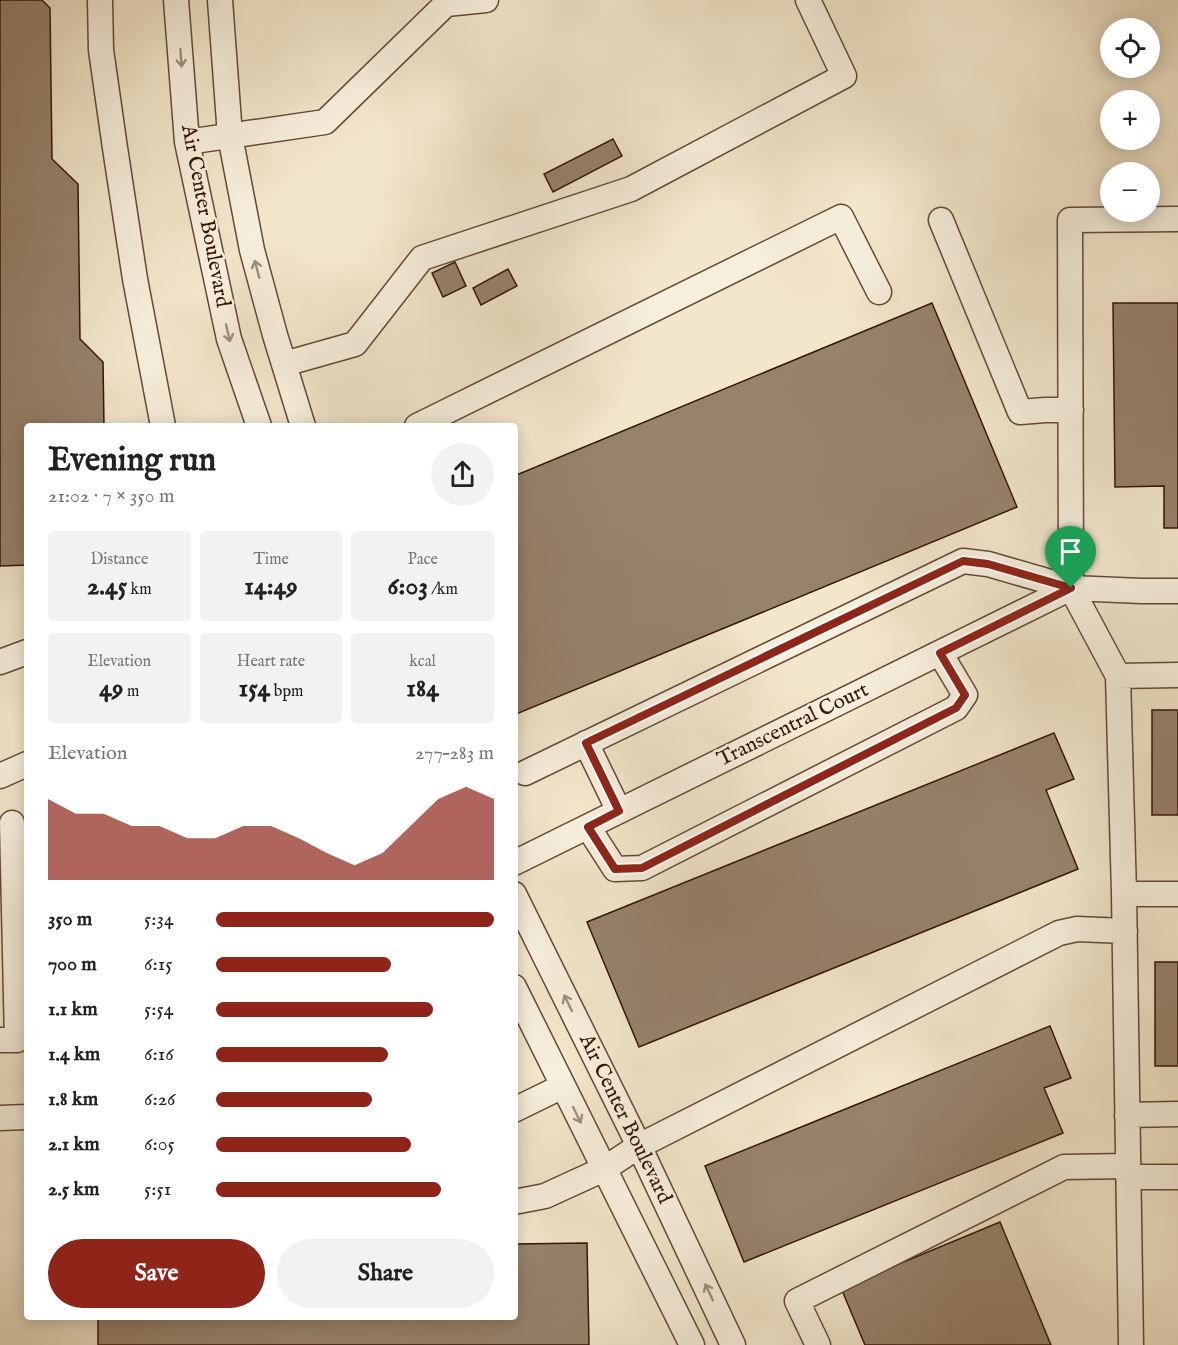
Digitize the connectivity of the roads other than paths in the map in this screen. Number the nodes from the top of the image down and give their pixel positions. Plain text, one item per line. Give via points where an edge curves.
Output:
1 (100, 0) edge
2 (176, 0) edge
3 (220, 0) edge
4 (486, 0) edge
5 (808, 0) edge
6 (230, 136) junction
7 (187, 142) junction
8 (1178, 219) edge
9 (941, 220) dead end
10 (879, 292) dead end
11 (284, 364) junction
12 (1071, 410) junction
13 (162, 423) edge
14 (258, 423) edge
15 (302, 423) edge
16 (423, 423) edge
17 (1071, 588) junction
18 (1178, 591) edge
19 (24, 653) edge
20 (940, 653) junction
21 (0, 662) edge
22 (1118, 675) junction
23 (1178, 675) edge
24 (586, 743) junction
25 (24, 765) edge
26 (525, 773) dead end
27 (0, 776) edge
28 (619, 811) junction
29 (13, 822) edge
30 (588, 827) junction
31 (518, 861) edge
32 (1124, 894) junction
33 (1178, 894) edge
34 (7, 895) edge
35 (518, 902) edge
36 (1125, 931) junction
37 (8, 970) edge
38 (518, 995) edge
39 (0, 1041) edge
40 (563, 1086) junction
41 (518, 1108) edge
42 (1178, 1114) edge
43 (1127, 1115) junction
44 (24, 1117) edge
45 (0, 1118) edge
46 (639, 1146) junction
47 (604, 1169) junction
48 (1128, 1172) junction
49 (1178, 1177) edge
50 (518, 1201) edge
51 (692, 1345) edge
52 (733, 1345) edge
53 (818, 1345) edge
54 (1131, 1345) edge

1 - 13 street via 101,50 115,148
2 -> 7 street, Air Center Boulevard
3 - 6 street, Air Center Boulevard
4 - 6 street via 446,4 326,122
5 - 11 street via 843,76 632,189 422,258 355,344
6 - 7 street
11 -> 6 street, Air Center Boulevard via 252,250
7 -> 14 street, Air Center Boulevard via 229,339
8 - 12 street via 1070,220
9 - 12 street via 1020,412
10 - 16 street via 841,217
11 - 15 street, Air Center Boulevard
12 - 17 street
17 - 18 street
17 - 20 street, Transcentral Court
17 - 22 street
17 - 24 street via 988,564 963,561
19 - 21 street
20 - 28 street, Transcentral Court
20 - 30 street via 965,695 956,708 642,868 615,869
22 - 23 street
22 - 32 street
24 - 26 street
24 - 28 street
25 - 27 street
28 - 30 street, Transcentral Court
29 - 34 street
30 - 31 street, Transcentral Court
32 - 33 street
32 - 36 street
34 - 37 street
46 -> 35 street, Air Center Boulevard
36 - 43 street
36 - 46 street via 1077,929 1059,933
37 - 39 street via 16,1040
38 - 40 street, Air Center Boulevard
40 - 41 street
40 -> 47 street, Air Center Boulevard
42 - 43 street
43 - 48 street
44 - 45 street
46 - 47 street
52 -> 46 street, Air Center Boulevard
47 - 50 street via 545,1196
47 - 51 street, Air Center Boulevard
48 - 49 street
48 - 53 street via 1064,1167 797,1301
48 - 54 street

